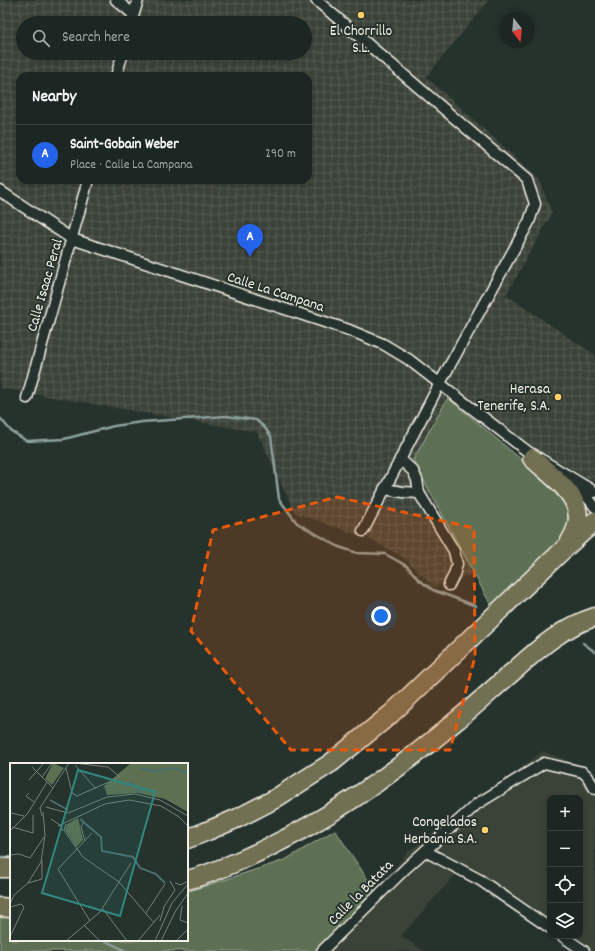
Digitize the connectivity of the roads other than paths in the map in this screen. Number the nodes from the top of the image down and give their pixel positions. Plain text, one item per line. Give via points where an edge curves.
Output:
1 (116, 0) edge
2 (138, 0) edge
3 (316, 0) edge
4 (129, 16) edge
5 (133, 16) edge
6 (121, 60) edge
7 (117, 72) edge
8 (87, 184) edge
9 (0, 191) edge
10 (72, 240) junction
11 (440, 383) junction
12 (27, 398) dead end
13 (529, 454) junction
14 (400, 459) junction
15 (384, 489) junction
16 (595, 492) edge
17 (419, 493) junction
18 (595, 507) edge
19 (595, 521) edge
20 (363, 531) dead end
21 (565, 548) junction
22 (449, 585) dead end
23 (595, 617) edge
24 (595, 789) edge
25 (188, 839) edge
26 (425, 851) junction
27 (188, 880) edge
28 (0, 907) edge
29 (10, 908) edge
30 (547, 926) edge
31 (566, 939) edge
32 (322, 951) edge
33 (584, 951) edge

1 - 4 street
2 - 5 street
3 - 11 street via 527,180 535,204 529,222
6 - 7 street
8 - 10 street, Calle Isaac Peral
9 - 10 street, Calle La Campana
10 - 11 street, Calle La Campana via 349,330 408,359
10 - 12 street, Calle Isaac Peral
11 - 13 street, Calle La Campana
11 - 14 street
13 - 16 street, Calle La Campana
13 - 18 street, Calle La Campana via 563,477
13 - 21 highway via 568,490 573,498 579,520 575,533
14 - 15 street
14 - 17 street via 413,471 418,480
15 - 17 street
15 - 20 street
17 - 22 street via 454,551 457,564
19 - 21 highway
21 - 25 highway via 390,714 331,763 273,800
23 - 27 highway via 566,629 537,650 456,722 412,757 329,815 266,850
24 - 26 street, Calle la Batata via 583,772 544,763 478,804
26 - 30 street via 480,880
26 - 32 street, Calle la Batata
28 - 29 highway
31 - 33 street

